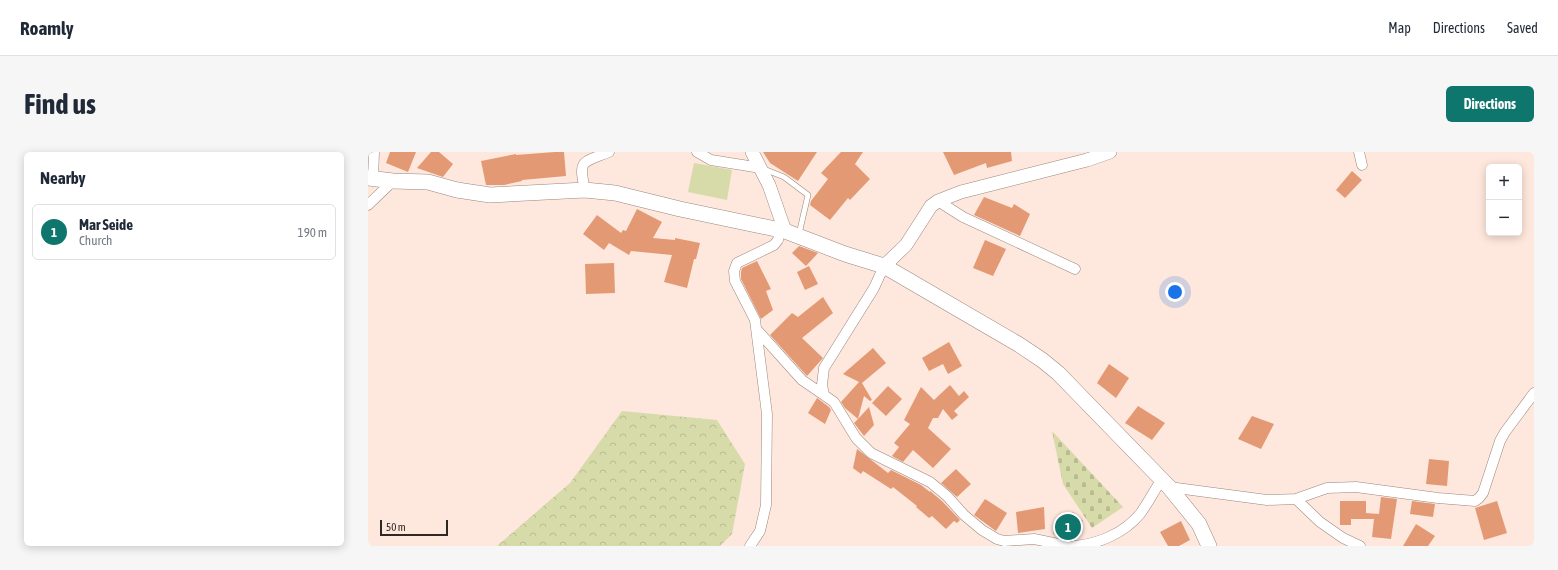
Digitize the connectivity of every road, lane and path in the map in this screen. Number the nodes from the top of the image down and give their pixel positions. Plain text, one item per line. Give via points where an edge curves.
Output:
1 (374, 152) edge
2 (609, 152) edge
3 (697, 152) edge
4 (752, 152) edge
5 (1110, 152) edge
6 (1359, 152) edge
7 (1362, 165) dead end
8 (761, 168) junction
9 (371, 178) edge
10 (393, 181) junction
11 (585, 190) junction
12 (938, 201) junction
13 (368, 205) edge
14 (782, 230) junction
15 (799, 235) junction
16 (884, 266) junction
17 (1075, 269) dead end
18 (757, 330) junction
19 (1534, 393) edge
20 (824, 395) junction
21 (1165, 483) junction
22 (1296, 499) junction
23 (1102, 544) edge
24 (750, 546) edge
25 (1066, 546) edge
26 (1074, 546) edge
27 (1209, 546) edge
28 (1360, 546) edge

1 - 9 street
2 - 11 street via 583,165 581,169
3 - 8 street via 711,160
4 - 8 street
5 - 12 street via 961,192
6 - 7 street
8 - 14 street
8 - 15 lane via 784,177 808,195
9 - 10 main road
10 - 11 main road via 428,182 490,195
10 - 13 street
11 - 14 main road via 615,193
12 - 16 street via 931,206 906,245
12 - 17 street via 963,217
14 - 15 main road
14 - 18 street via 774,245 744,258 736,263 735,267 735,281 755,320
15 - 16 main road via 845,254
16 - 20 street via 874,288 824,368
16 - 21 main road via 1042,360 1058,373
18 - 20 street via 802,380
18 - 24 street via 767,414 766,504 760,531
19 - 22 street via 1503,436 1483,493 1475,501 1350,487 1327,488
20 - 25 street via 837,405 856,438 871,453 930,482 982,530 1004,541 1034,539
21 - 22 street via 1252,499
21 - 23 street via 1139,514
21 - 27 main road via 1199,524
22 - 28 street via 1320,522
23 - 26 street

